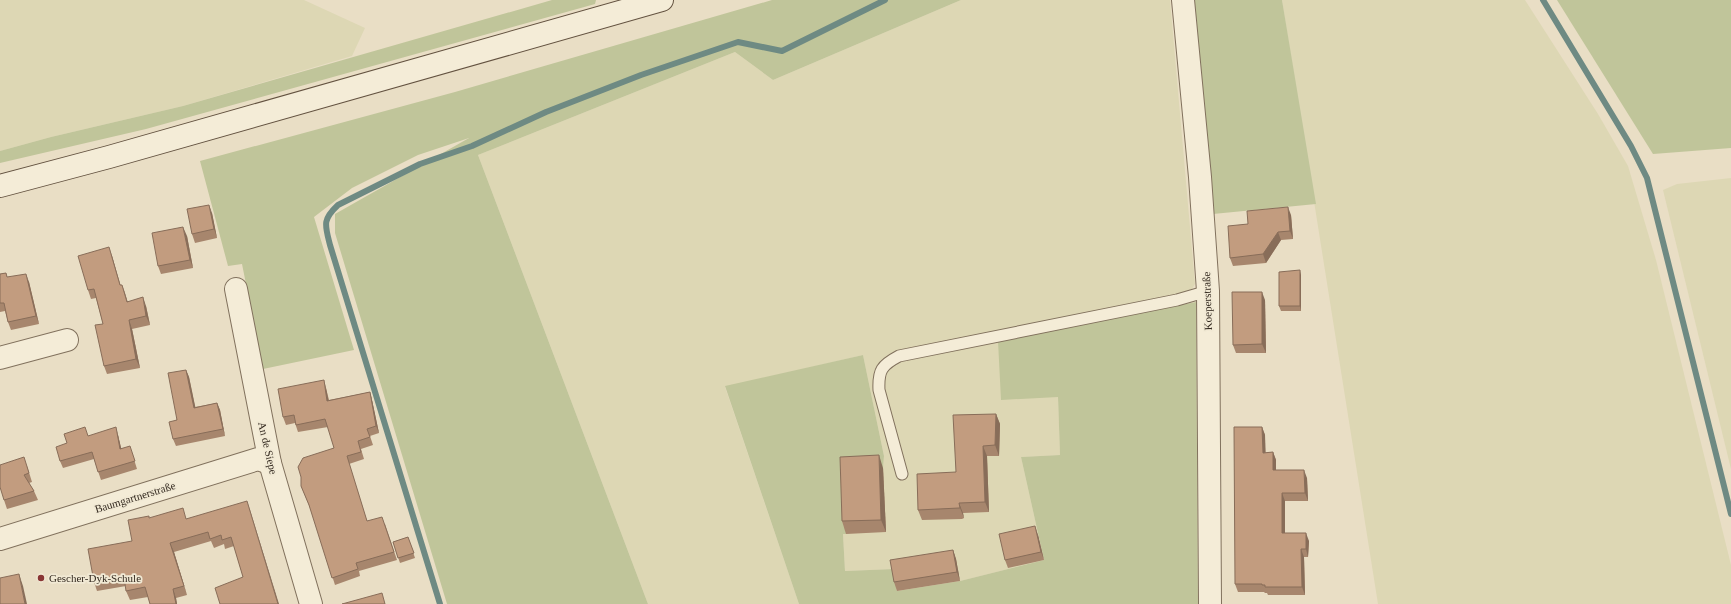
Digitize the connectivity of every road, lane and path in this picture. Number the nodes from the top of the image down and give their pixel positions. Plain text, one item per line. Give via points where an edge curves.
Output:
1 (662, 0) edge
2 (1183, 0) edge
3 (0, 186) edge
4 (236, 289) dead end
5 (1208, 291) junction
6 (67, 340) dead end
7 (0, 358) edge
8 (270, 463) junction
9 (902, 474) dead end
10 (0, 539) edge
11 (311, 604) edge
12 (1210, 604) edge

1 - 3 street
2 - 5 street, Koeperstraße
4 - 8 street, An de Siepe
5 - 9 lane via 1177,300 900,356 887,363 881,369 878,378 879,390
5 - 12 street, Koeperstraße
6 - 7 street
8 - 10 street, Baumgartnerstraße via 258,459
8 - 11 street, An de Siepe

